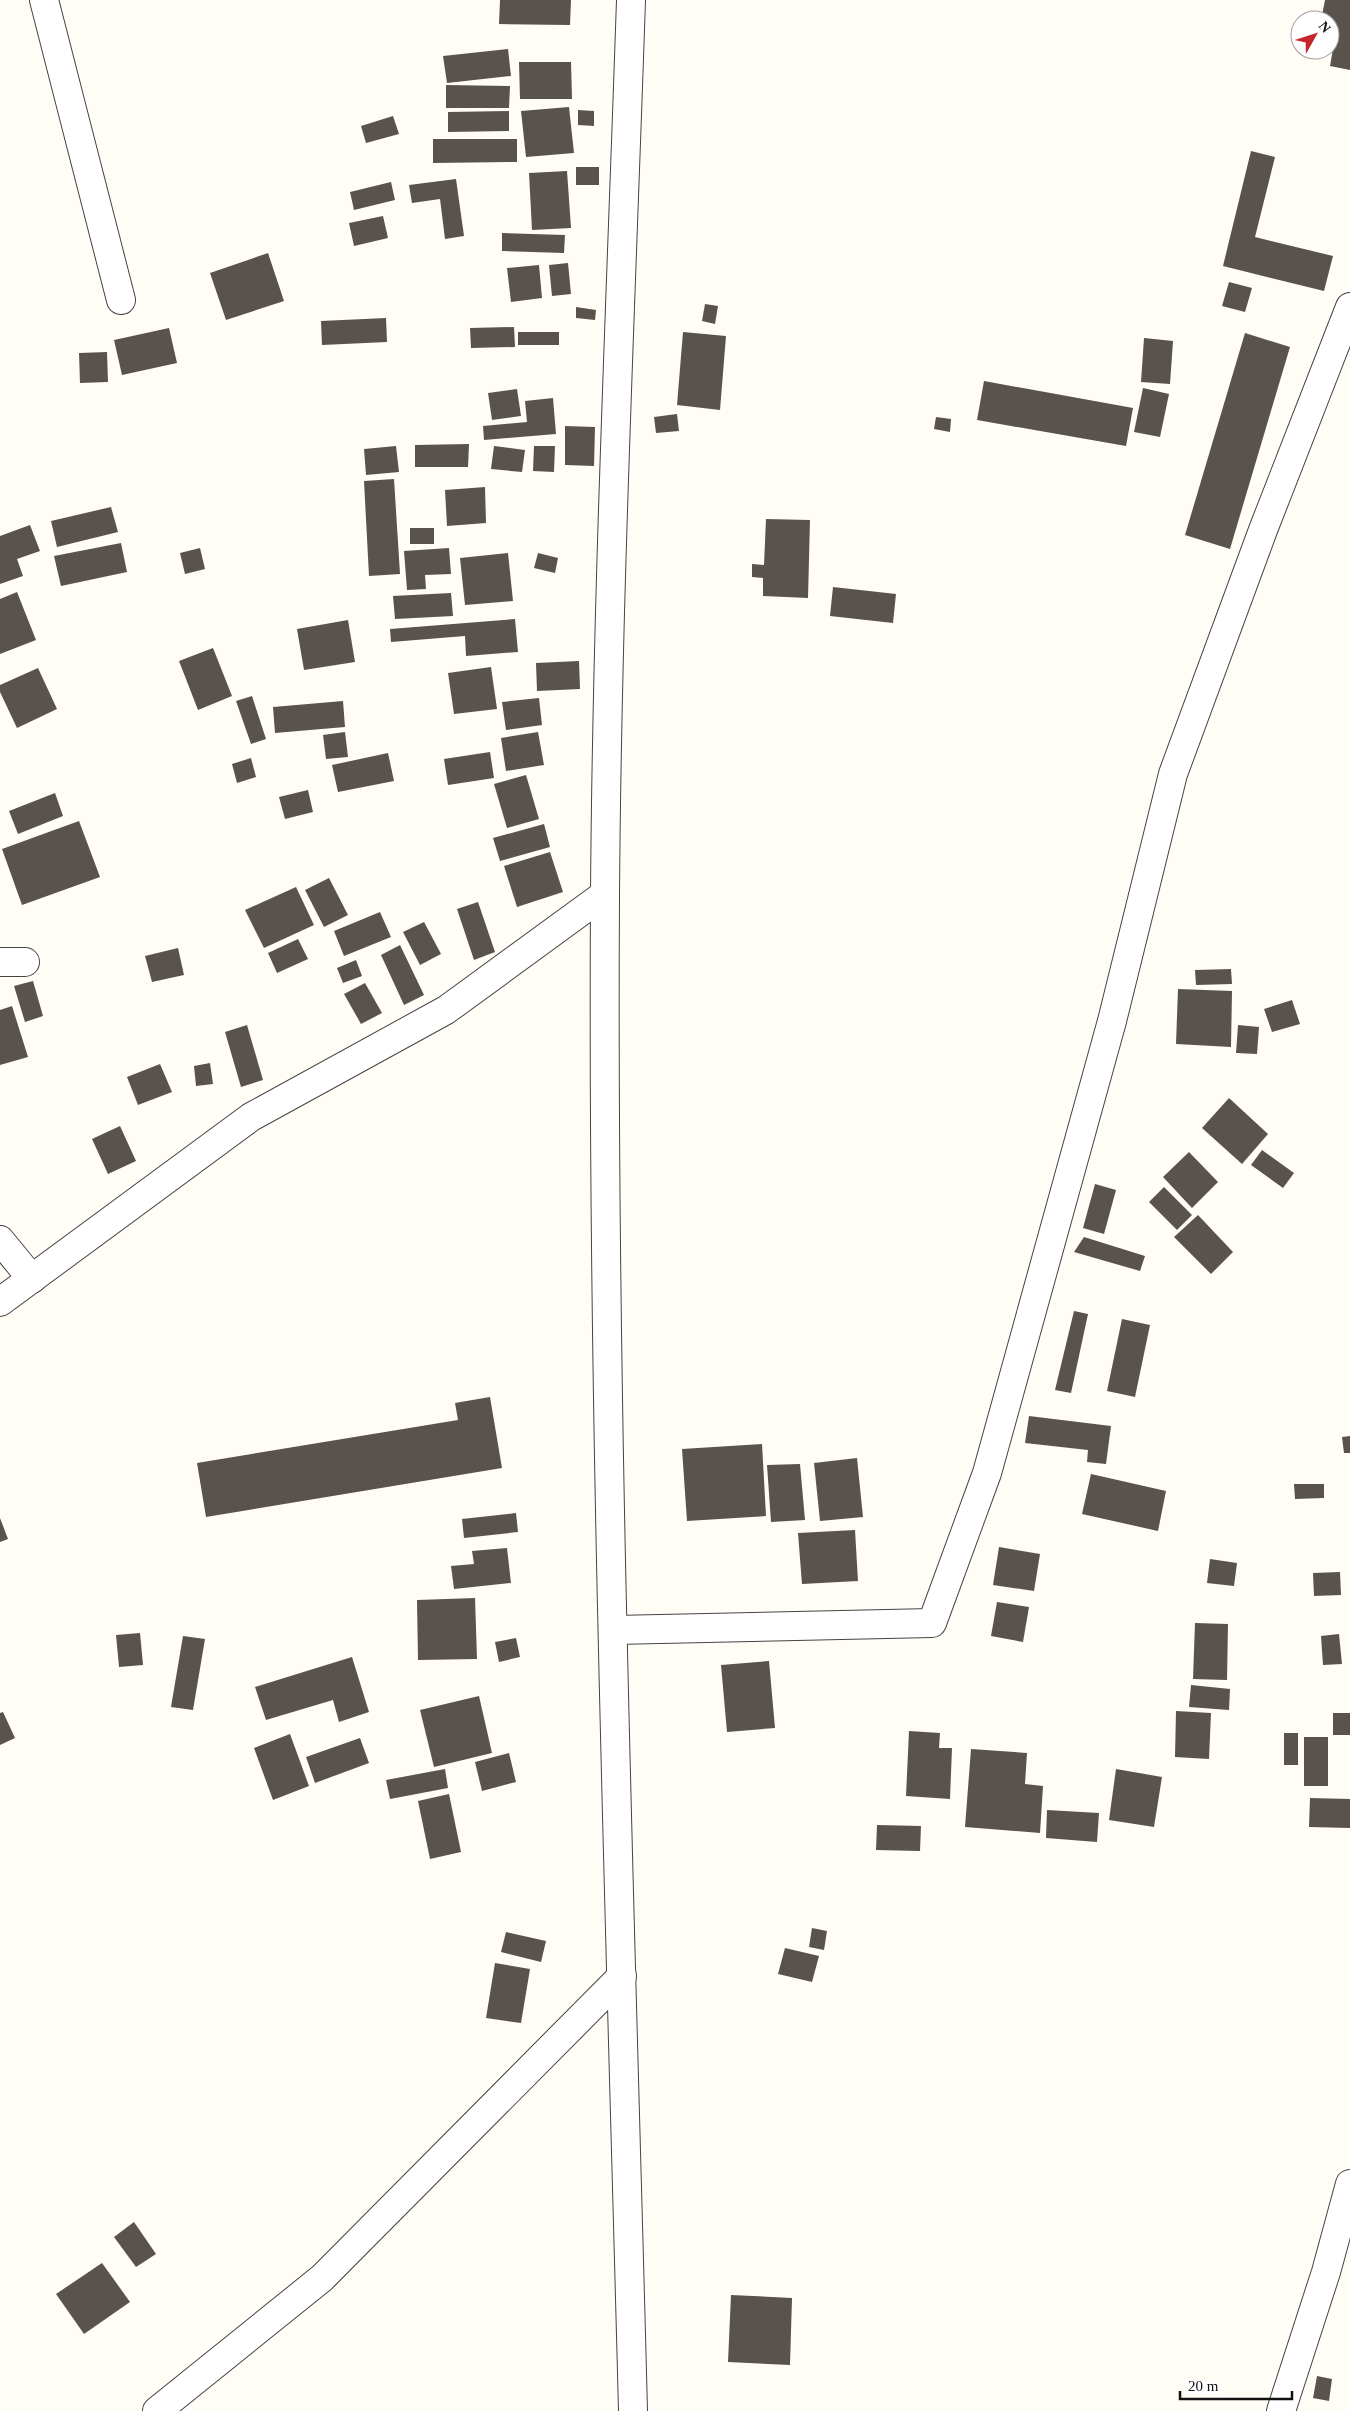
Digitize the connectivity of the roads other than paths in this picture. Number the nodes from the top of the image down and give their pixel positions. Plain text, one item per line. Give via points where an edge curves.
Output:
1 (44, 0) edge
2 (631, 0) edge
3 (121, 300) dead end
4 (1350, 307) edge
5 (605, 894) junction
6 (0, 1240) edge
7 (32, 1278) junction
8 (0, 1302) edge
9 (614, 1630) junction
10 (622, 1976) junction
11 (1350, 2184) edge
12 (157, 2411) edge
13 (633, 2411) edge
14 (1281, 2411) edge

1 - 3 street
2 - 5 street via 611,569
4 - 9 street via 1173,774 1112,1020 987,1473 932,1623
5 - 7 street via 446,1010 251,1117
5 - 9 street via 606,1326
6 - 7 street
7 - 8 street
9 - 10 street
10 - 12 street via 322,2278
10 - 13 street
11 - 14 street via 1326,2272

